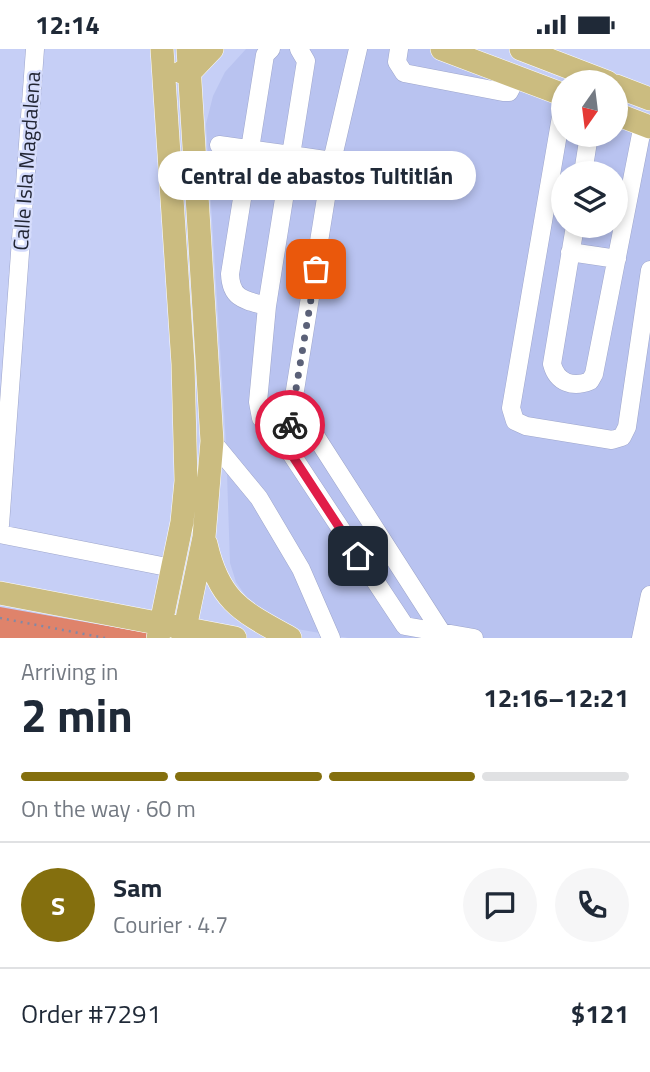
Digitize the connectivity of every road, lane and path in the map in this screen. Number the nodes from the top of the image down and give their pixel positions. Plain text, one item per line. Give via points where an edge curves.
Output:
1 (35, 49) edge
2 (162, 49) edge
3 (212, 49) edge
4 (271, 49) edge
5 (299, 49) edge
6 (358, 49) edge
7 (399, 49) edge
8 (442, 49) edge
9 (521, 49) edge
10 (189, 60) edge
11 (575, 70) edge
12 (165, 72) junction
13 (517, 77) junction
14 (628, 90) edge
15 (551, 91) edge
16 (650, 99) edge
17 (628, 119) edge
18 (647, 126) edge
19 (219, 145) dead end
20 (556, 147) edge
21 (249, 148) junction
22 (291, 155) junction
23 (332, 161) junction
24 (573, 238) edge
25 (570, 252) junction
26 (617, 260) junction
27 (650, 270) edge
28 (267, 306) junction
29 (184, 363) junction
30 (207, 363) junction
31 (295, 404) junction
32 (212, 441) junction
33 (286, 446) junction
34 (0, 525) edge
35 (0, 534) edge
36 (204, 537) junction
37 (172, 568) junction
38 (0, 593) edge
39 (650, 595) edge
40 (0, 618) edge
41 (160, 632) edge
42 (442, 633) junction
43 (184, 634) edge
44 (106, 638) edge
45 (235, 638) edge
46 (290, 638) edge
47 (331, 638) edge
48 (474, 638) edge
49 (641, 638) edge

1 - 34 street, Calle Isla Magdalena
2 - 12 main road
3 - 10 main road
4 - 21 street via 265,55
5 - 22 street via 306,61
6 - 23 street
7 - 13 street via 397,62 404,73 503,92 509,92
8 - 13 main road
9 - 11 main road
10 - 12 main road
10 - 30 main road
12 - 29 main road
13 - 15 main road
14 - 16 main road
17 - 18 main road
18 - 26 street
19 - 21 street
20 - 27 street via 512,408 515,421 612,440 622,437
21 - 22 street
21 - 28 street via 230,288 237,298
22 - 23 street
22 - 28 street
23 - 31 street
24 - 25 street
25 - 26 street
25 - 26 street via 552,364 563,382 582,384 594,374
28 - 33 street via 261,418
29 - 30 main road
29 - 37 main road via 186,502
30 - 32 main road
31 - 33 street
31 - 42 street
32 - 36 main road
32 - 47 street via 259,498 301,569
33 - 42 street via 405,626
35 - 37 street
36 - 43 main road
36 - 46 main road via 212,572 223,591 250,616
37 - 41 main road
38 - 41 main road
39 - 49 street
40 - 44 path
41 - 43 main road
42 - 48 street
43 - 45 main road

